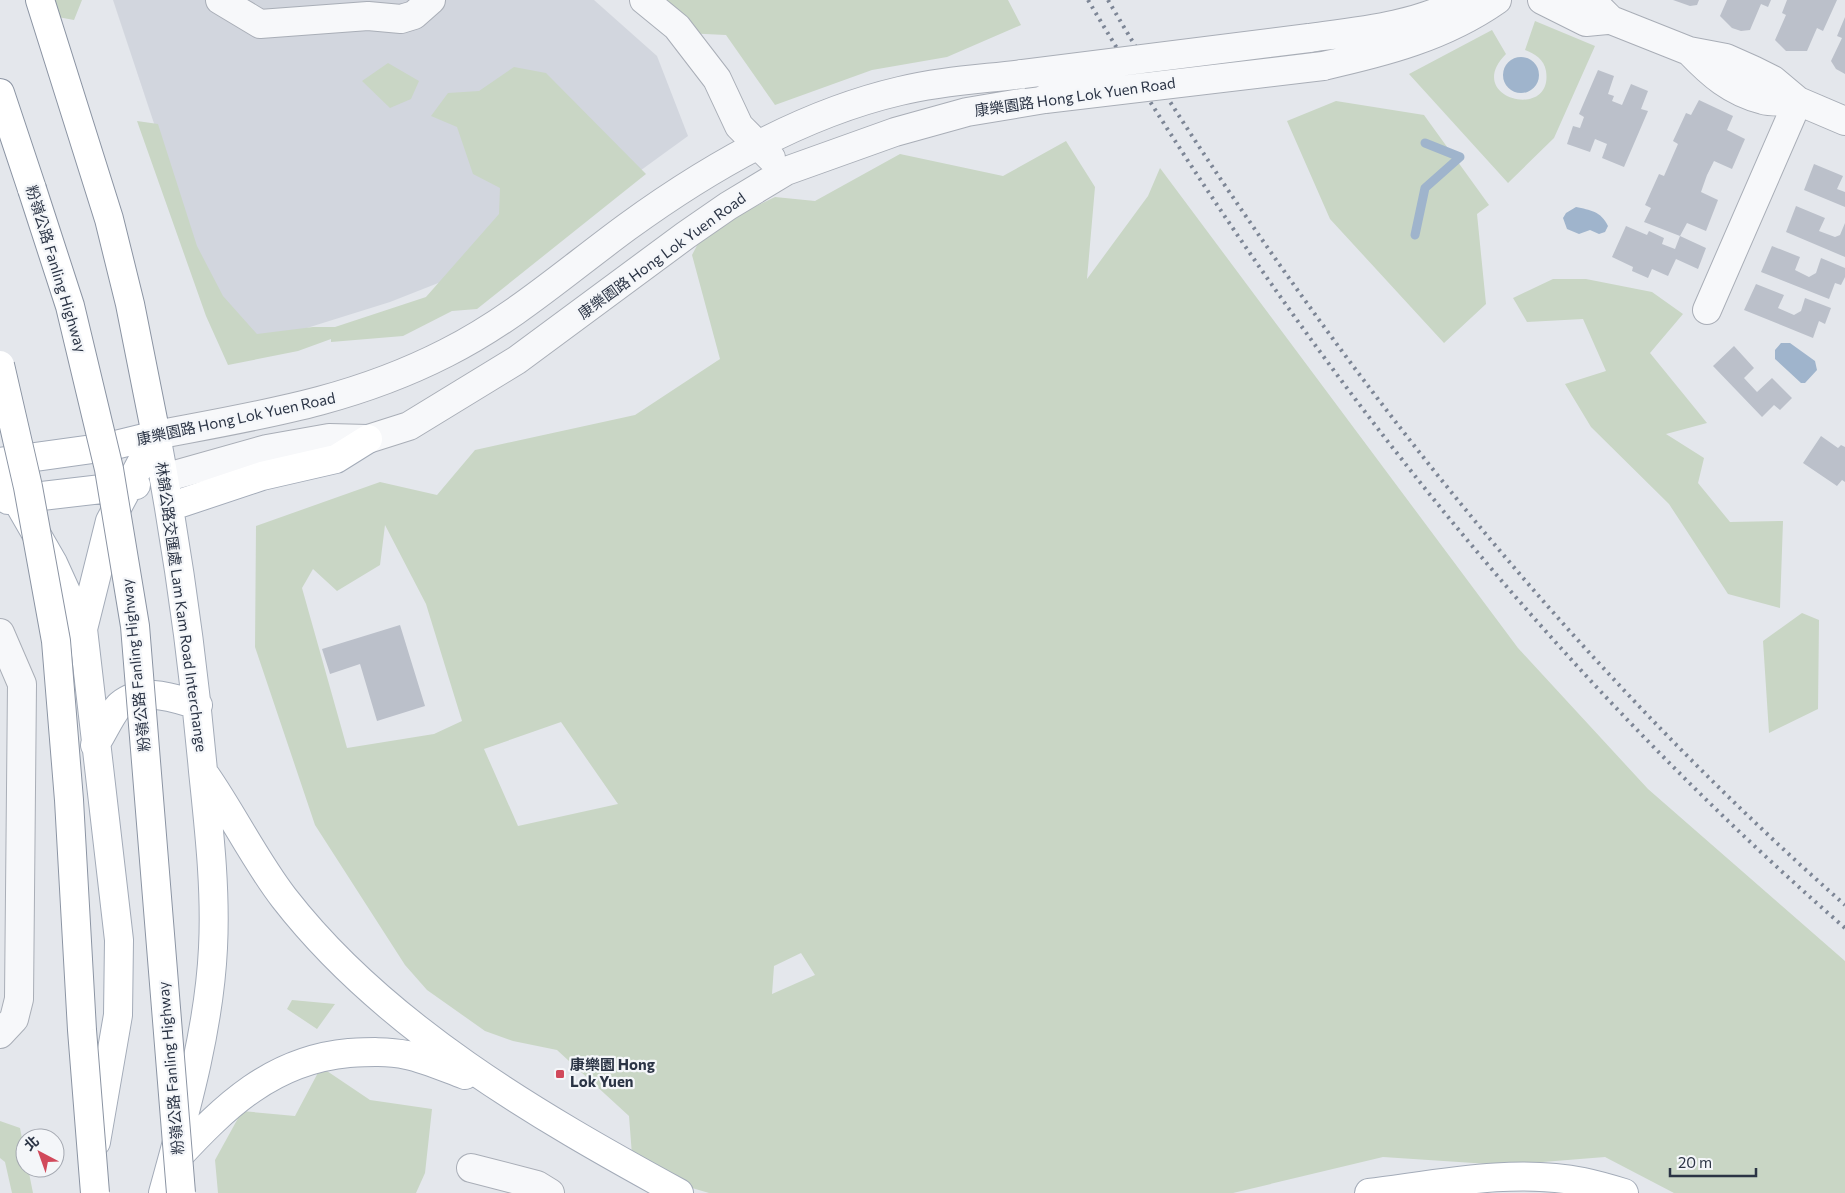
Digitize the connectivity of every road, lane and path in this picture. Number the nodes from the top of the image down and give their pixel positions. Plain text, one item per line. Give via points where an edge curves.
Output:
1 (40, 0) edge
2 (220, 0) edge
3 (431, 0) edge
4 (644, 0) edge
5 (1463, 0) edge
6 (1497, 0) edge
7 (1542, 0) edge
8 (1584, 0) edge
9 (1611, 20) junction
10 (0, 93) edge
11 (1798, 101) junction
12 (1845, 121) edge
13 (757, 147) junction
14 (786, 171) junction
15 (1707, 310) dead end
16 (0, 365) edge
17 (156, 434) junction
18 (368, 439) junction
19 (0, 462) edge
20 (0, 471) edge
21 (164, 478) junction
22 (127, 487) junction
23 (8, 500) edge
24 (170, 507) junction
25 (83, 629) junction
26 (0, 633) edge
27 (198, 705) junction
28 (95, 745) junction
29 (204, 772) junction
30 (0, 1034) edge
31 (494, 1085) junction
32 (170, 1165) junction
33 (470, 1168) dead end
34 (89, 1193) edge
35 (95, 1193) edge
36 (163, 1193) edge
37 (181, 1193) edge
38 (550, 1193) edge
39 (679, 1193) edge
40 (1369, 1193) edge
41 (1624, 1193) edge

1 - 17 main road, 林錦公路交匯處 Lam Kam Road Interchange via 109,219
2 - 3 street via 260,24 368,16 401,19 414,15
4 - 13 street via 677,27 717,79 739,126
5 - 13 street, 康樂園路 Hong Lok Yuen Road, bridge via 1399,23 1309,38 903,90 877,96 800,126
6 - 14 street, 康樂園路 Hong Lok Yuen Road, bridge via 1447,29 1412,44 1323,66 1045,99 967,112 895,132
7 - 9 street via 1586,22
8 - 9 street via 1596,5
9 - 11 street via 1689,51 1715,78 1730,86 1763,100
10 - 37 main road, 粉嶺公路 Fanling Highway, bridge via 70,306 107,460 135,626
11 - 12 street
11 - 15 street
13 - 14 street
13 - 17 street, 康樂園路 Hong Lok Yuen Road via 664,202 501,321 422,366 317,403
14 - 18 street, 康樂園路 Hong Lok Yuen Road via 686,234 517,360 409,426
16 - 35 main road, bridge via 28,487 56,641
17 - 19 main road, 康樂園路 Hong Lok Yuen Road via 108,447
17 - 21 main road, 林錦公路交匯處 Lam Kam Road Interchange
17 - 22 main road
18 - 21 street, 康樂園路 Hong Lok Yuen Road via 329,438 267,449
18 - 24 main road via 336,459 262,476
20 - 23 main road
21 - 22 main road, 康樂園路 Hong Lok Yuen Road
21 - 24 main road, 林錦公路交匯處 Lam Kam Road Interchange
22 - 23 main road, 康樂園路 Hong Lok Yuen Road
22 - 25 main road via 110,520
23 - 25 main road via 53,563
24 - 27 main road, 林錦公路交匯處 Lam Kam Road Interchange
25 - 28 main road
26 - 30 street via 22,684 19,999 14,1019
27 - 28 main road via 164,696 142,695 120,706
27 - 29 main road, 林錦公路交匯處 Lam Kam Road Interchange
28 - 34 main road via 119,940 120,979 114,1045 102,1100
29 - 31 main road via 283,897 331,953 438,1045
29 - 32 main road, 林錦公路交匯處 Lam Kam Road Interchange via 211,847 213,947 206,1015
31 - 32 main road via 407,1055 373,1052 332,1055 293,1065 256,1084 215,1117
31 - 39 main road
32 - 36 main road, 林錦公路交匯處 Lam Kam Road Interchange
33 - 38 street via 538,1185
40 - 41 main road via 1469,1180 1537,1178 1582,1182

